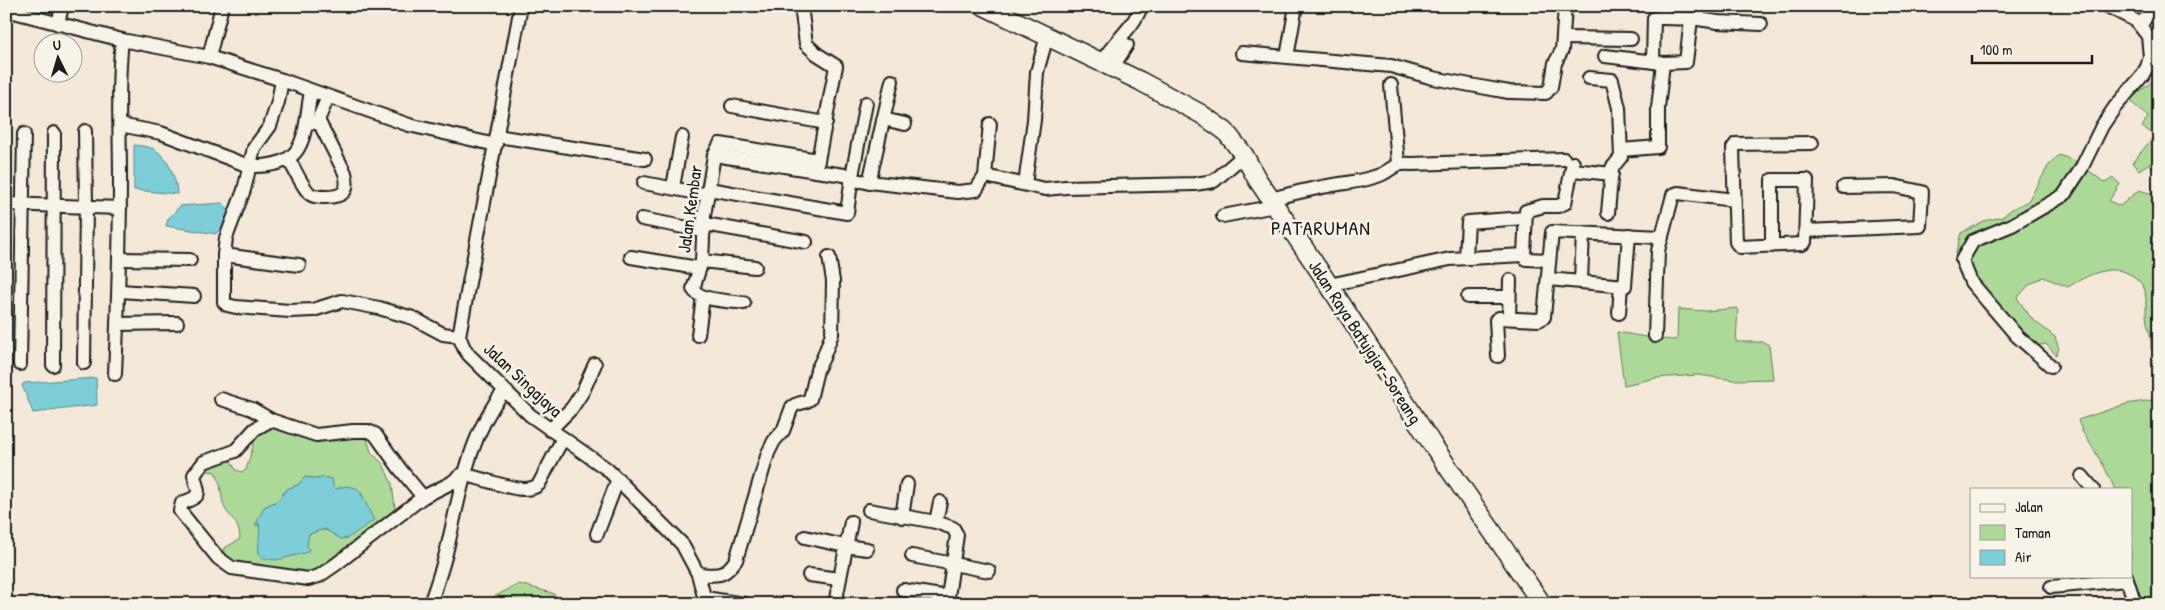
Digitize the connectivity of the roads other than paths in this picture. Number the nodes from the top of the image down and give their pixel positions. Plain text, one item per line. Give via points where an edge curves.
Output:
1 (62, 6) edge
2 (222, 6) edge
3 (521, 6) edge
4 (801, 6) edge
5 (984, 6) edge
6 (1141, 6) edge
7 (1296, 6) edge
8 (1565, 6) edge
9 (2107, 6) edge
10 (2153, 6) edge
11 (6, 10) edge
12 (1664, 12) edge
13 (1696, 15) edge
14 (58, 24) junction
15 (1761, 24) dead end
16 (2149, 33) edge
17 (1047, 36) junction
18 (1563, 38) junction
19 (1630, 39) dead end
20 (122, 40) junction
21 (1127, 45) dead end
22 (1242, 53) dead end
23 (1605, 56) dead end
24 (209, 57) junction
25 (1287, 57) junction
26 (1658, 62) junction
27 (1106, 65) junction
28 (1589, 78) dead end
29 (282, 80) junction
30 (892, 81) dead end
31 (1391, 85) dead end
32 (310, 91) junction
33 (328, 97) junction
34 (866, 103) dead end
35 (732, 106) dead end
36 (883, 119) junction
37 (312, 121) junction
38 (826, 123) junction
39 (905, 124) dead end
40 (990, 124) dead end
41 (120, 125) junction
42 (85, 130) dead end
43 (54, 133) dead end
44 (24, 134) dead end
45 (682, 137) dead end
46 (496, 140) junction
47 (1812, 143) dead end
48 (1621, 150) junction
49 (1244, 155) junction
50 (645, 159) dead end
51 (289, 160) junction
52 (1398, 163) junction
53 (1570, 164) junction
54 (249, 166) junction
55 (817, 166) junction
56 (1612, 174) junction
57 (985, 176) junction
58 (851, 178) junction
59 (644, 183) dead end
60 (869, 183) junction
61 (1025, 184) junction
62 (672, 187) junction
63 (1844, 187) dead end
64 (708, 192) junction
65 (1734, 200) junction
66 (1273, 203) junction
67 (6, 204) edge
68 (21, 205) junction
69 (53, 206) junction
70 (86, 207) junction
71 (120, 208) junction
72 (1608, 213) dead end
73 (1223, 216) dead end
74 (1526, 218) junction
75 (642, 220) dead end
76 (704, 227) junction
77 (1806, 231) junction
78 (1583, 233) junction
79 (1629, 235) junction
80 (1662, 237) junction
81 (806, 242) dead end
82 (1772, 246) junction
83 (224, 255) junction
84 (1524, 255) junction
85 (631, 257) dead end
86 (830, 257) dead end
87 (1466, 257) junction
88 (119, 259) junction
89 (190, 260) dead end
90 (1549, 260) junction
91 (700, 264) junction
92 (299, 265) dead end
93 (756, 267) dead end
94 (1548, 279) junction
95 (1510, 280) dead end
96 (1580, 281) junction
97 (1329, 285) junction
98 (1621, 286) junction
99 (120, 291) junction
100 (194, 296) dead end
101 (1510, 296) junction
102 (703, 297) junction
103 (1468, 297) dead end
104 (744, 303) dead end
105 (1619, 313) dead end
106 (1509, 318) junction
107 (177, 323) dead end
108 (118, 324) junction
109 (698, 335) dead end
110 (460, 336) junction
111 (1655, 336) dead end
112 (1498, 356) dead end
113 (84, 363) dead end
114 (20, 364) dead end
115 (595, 364) dead end
116 (54, 365) dead end
117 (2051, 366) dead end
118 (115, 374) dead end
119 (504, 391) junction
120 (221, 398) dead end
121 (271, 420) junction
122 (550, 430) junction
123 (563, 438) junction
124 (463, 475) junction
125 (2082, 476) dead end
126 (618, 479) junction
127 (907, 484) dead end
128 (2093, 488) edge
129 (424, 497) junction
130 (940, 502) dead end
131 (869, 510) dead end
132 (902, 517) junction
133 (850, 522) dead end
134 (936, 522) junction
135 (597, 534) dead end
136 (805, 537) dead end
137 (845, 546) junction
138 (867, 549) dead end
139 (912, 556) dead end
140 (952, 564) junction
141 (989, 571) dead end
142 (698, 574) junction
143 (809, 575) dead end
144 (2127, 578) edge
145 (839, 579) junction
146 (2051, 587) dead end
147 (903, 590) dead end
148 (950, 600) edge
149 (706, 601) edge
150 (430, 604) edge
151 (744, 604) edge
152 (836, 604) edge
153 (1542, 604) edge
154 (2135, 604) edge

1 - 14 street
2 - 24 street
3 - 46 street
4 - 38 street via 806,44 836,66
5 - 17 highway, Jalan Raya Batujajar-Soreang
6 - 27 street via 1136,18 1112,44
7 - 25 street
8 - 18 street
9 - 16 street
10 - 16 street
11 - 14 street
12 - 13 street
12 - 26 street via 1654,18
13 - 15 street via 1718,22
13 - 26 street via 1686,62
14 - 20 street
16 - 117 street via 2147,67 2102,126 2081,170 2064,195 1973,241 1962,260 1971,282 2017,336
17 - 27 highway, Jalan Raya Batujajar-Soreang
17 - 61 street via 1037,72
18 - 19 street
18 - 25 street via 1551,87 1546,93 1509,92 1433,78 1391,66
20 - 24 street
20 - 41 street via 118,75
21 - 27 street
22 - 25 street
23 - 26 street
24 - 29 street
26 - 48 street via 1658,147
27 - 49 highway, Jalan Raya Batujajar-Soreang via 1201,114 1225,131
28 - 48 street via 1612,80 1619,108
29 - 32 street
29 - 54 street via 270,126 254,148
30 - 36 street
31 - 52 street
32 - 33 street
32 - 37 street
33 - 37 street
33 - 46 street via 432,132
34 - 58 street
35 - 38 street
36 - 39 street
36 - 60 street
37 - 51 street via 303,142
37 - 51 street via 345,173 348,182 343,193 338,197 310,194
38 - 55 street
40 - 57 street
41 - 54 street via 161,133
41 - 71 street
42 - 70 street
43 - 69 street
44 - 68 street
45 - 62 street
46 - 50 street
46 - 110 street
47 - 65 street via 1736,144 1733,148
48 - 56 street
49 - 61 street via 1214,181 1195,184 1045,189
49 - 66 highway, Jalan Raya Batujajar-Soreang
51 - 54 street via 265,167
52 - 53 street
52 - 66 street via 1387,173 1373,178 1315,188
53 - 56 street
53 - 74 street via 1565,203 1526,211
54 - 83 street via 244,190 226,238
55 - 58 street
55 - 64 street, Jalan Kembar via 720,144 714,155
56 - 72 street
57 - 60 street via 976,190 967,192
57 - 61 street
58 - 60 street
58 - 64 street via 847,213
59 - 62 street
62 - 64 street
63 - 77 street via 1894,186 1922,192 1920,226
64 - 76 street, Jalan Kembar
65 - 80 street via 1675,193
65 - 82 street via 1737,245
66 - 73 street
66 - 97 highway, Jalan Raya Batujajar-Soreang
67 - 68 street
68 - 69 street
68 - 114 street
69 - 70 street
69 - 116 street
70 - 71 street
70 - 113 street
71 - 88 street
74 - 84 street
74 - 87 street via 1468,222
75 - 76 street
76 - 81 street
76 - 91 street, Jalan Kembar
77 - 82 street via 1805,242
77 - 82 street via 1807,180 1772,180
78 - 79 street
78 - 90 street via 1552,232
78 - 96 street
79 - 80 street
79 - 98 street via 1627,283
80 - 111 street via 1658,251
83 - 92 street
83 - 110 street via 224,302 227,306 313,310 342,300 413,318 443,334
84 - 87 street
84 - 90 street via 1529,260
85 - 91 street
86 - 142 street via 834,281 832,334 817,370 810,399 794,404 783,431 768,453 736,560 719,576
87 - 97 street
88 - 89 street
88 - 99 street
90 - 94 street
91 - 93 street
91 - 102 street, Jalan Kembar via 694,289
94 - 96 street
94 - 106 street via 1544,317 1539,320
95 - 101 street
96 - 98 street
97 - 153 highway, Jalan Raya Batujajar-Soreang via 1432,444
98 - 105 street
99 - 100 street
99 - 108 street
101 - 103 street
101 - 106 street
102 - 104 street
102 - 109 street
106 - 112 street via 1496,320
107 - 108 street
108 - 118 street
110 - 119 street, Jalan Singajaya via 469,355
115 - 122 street via 572,408
119 - 122 street, Jalan Singajaya
119 - 124 street via 482,426
120 - 121 street
121 - 129 street via 316,435 353,430 375,434
121 - 129 street via 255,428 235,451 204,462 194,475 198,495 180,506 184,516 218,558 232,568 308,578 319,576
122 - 123 street, Jalan Singajaya
123 - 124 street via 539,484 531,490
123 - 126 street, Jalan Singajaya
124 - 129 street
124 - 150 street via 447,552
125 - 128 street
126 - 135 street
126 - 142 street, Jalan Singajaya via 682,544
127 - 132 street
130 - 134 street
131 - 132 street
132 - 134 street
133 - 137 street
134 - 140 street via 956,531
136 - 137 street
137 - 138 street
137 - 145 street
139 - 140 street
140 - 141 street
140 - 148 street
142 - 149 street, Jalan Singajaya
143 - 145 street
144 - 146 street
144 - 154 street
145 - 152 street
147 - 148 street
149 - 151 street

